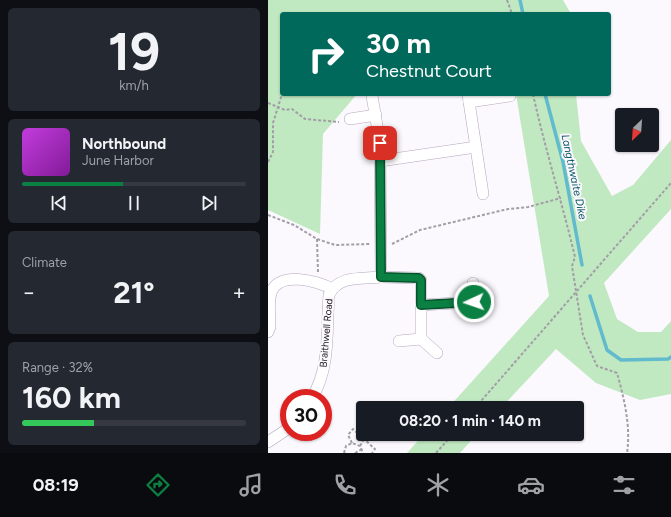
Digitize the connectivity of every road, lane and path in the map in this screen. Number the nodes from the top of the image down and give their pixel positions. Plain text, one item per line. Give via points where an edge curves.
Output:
1 (507, 0) edge
2 (511, 12) edge
3 (281, 96) edge
4 (372, 96) dead end
5 (510, 96) dead end
6 (533, 96) edge
7 (268, 103) edge
8 (278, 107) junction
9 (376, 115) junction
10 (350, 119) joint
11 (476, 147) junction
12 (380, 161) junction
13 (268, 162) edge
14 (671, 183) edge
15 (484, 194) dead end
16 (561, 198) junction
17 (268, 215) edge
18 (318, 239) junction
19 (381, 244) junction
20 (381, 277) junction
21 (318, 282) junction
22 (473, 283) dead end
23 (332, 289) junction
24 (576, 292) junction
25 (421, 305) junction
26 (268, 332) edge
27 (421, 339) junction
28 (399, 341) dead end
29 (437, 353) dead end
30 (317, 389) edge
31 (481, 401) edge
32 (356, 432) edge
33 (280, 434) edge
34 (363, 441) edge
35 (366, 441) edge
36 (447, 441) edge
37 (268, 442) edge
38 (352, 443) junction
39 (360, 446) junction
40 (363, 452) edge
41 (344, 453) edge
42 (355, 453) edge
43 (372, 453) edge
44 (436, 453) edge
45 (627, 453) edge

1 - 2 path
3 - 8 path
4 - 9 street
5 - 11 street via 468,99
6 - 16 path
7 - 8 path
8 - 10 path via 292,109 305,119 344,122
8 - 13 path via 273,123 273,152
9 - 10 street
9 - 12 street
11 - 12 street
11 - 15 street
12 - 19 street
14 - 24 path
16 - 19 path via 420,230 392,244
16 - 24 path via 574,257 572,266
17 - 18 path via 294,225
18 - 19 path via 335,245
18 - 21 path
19 - 20 street
20 - 23 street, Braithwell Road via 344,280
20 - 25 street, Braithwell Road via 419,278
21 - 23 street
21 - 26 street via 289,280 277,284 270,295
22 - 25 street via 477,307
23 - 30 street, Braithwell Road via 329,295 326,359 322,379
24 - 31 path
24 - 45 path via 583,335 597,366 617,373 625,402 629,442
25 - 27 street
27 - 28 street
27 - 29 street
32 - 38 path via 353,429 348,435
33 - 37 street
34 - 39 path
35 - 43 path via 375,449
36 - 44 path
38 - 39 path
38 - 41 path via 346,446
39 - 40 path
40 - 42 path

